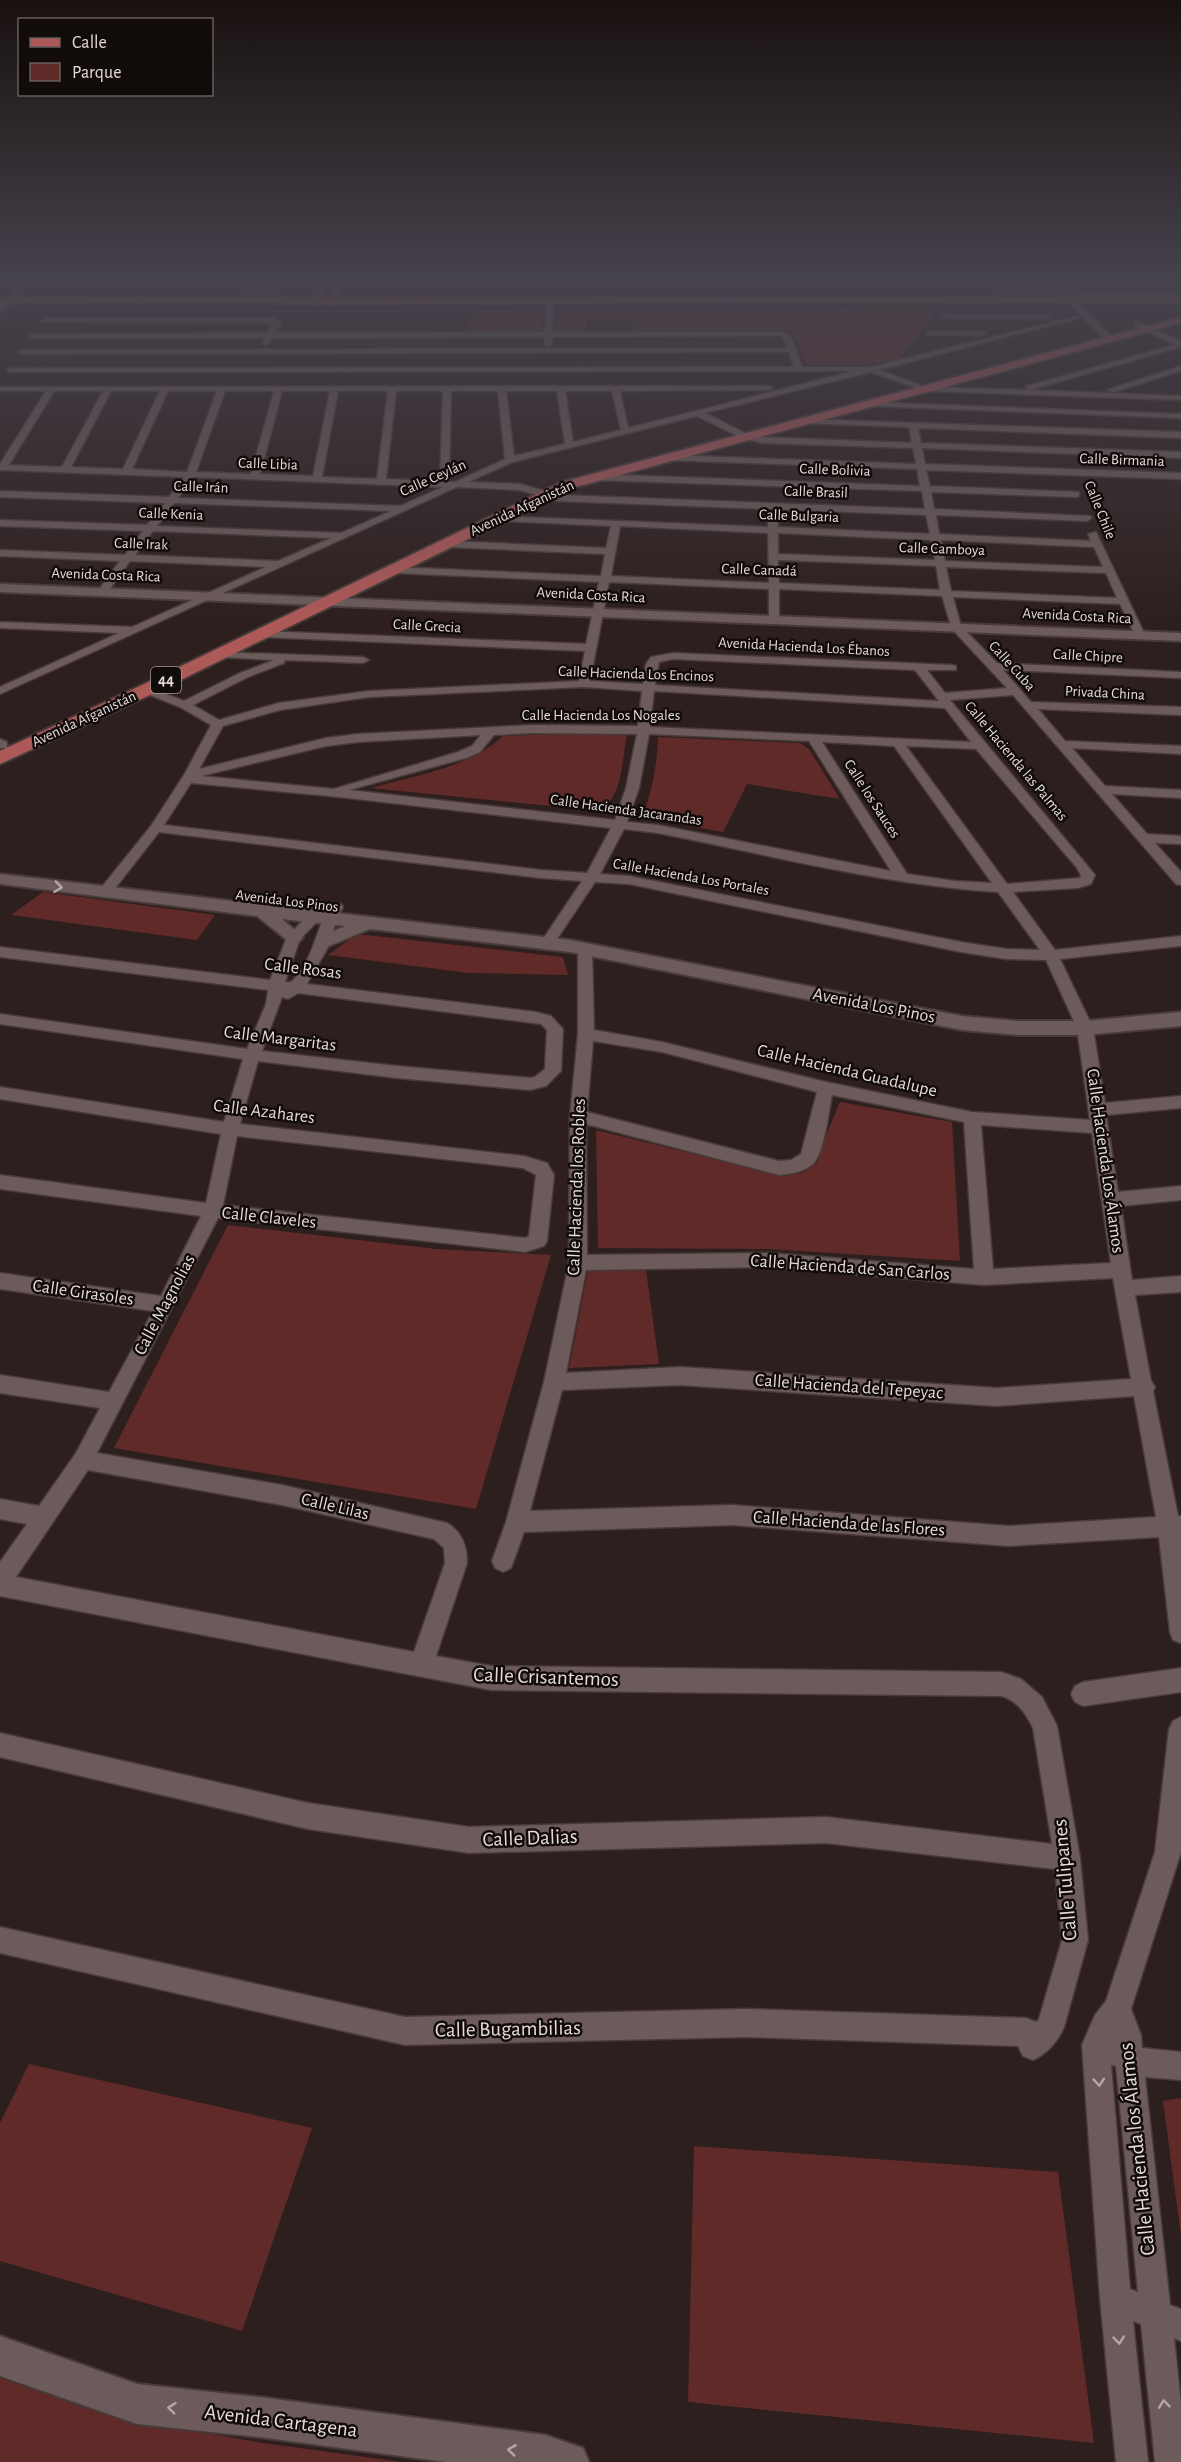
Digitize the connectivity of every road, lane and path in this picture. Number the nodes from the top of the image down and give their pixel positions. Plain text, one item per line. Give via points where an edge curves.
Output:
1 (50, 391) edge
2 (107, 391) edge
3 (164, 391) edge
4 (221, 391) edge
5 (278, 391) edge
6 (334, 391) edge
7 (392, 391) edge
8 (447, 391) edge
9 (502, 391) edge
10 (561, 391) edge
11 (616, 391) edge
12 (674, 391) edge
13 (785, 391) edge
14 (902, 391) edge
15 (906, 391) edge
16 (979, 391) edge
17 (1020, 391) edge
18 (1109, 391) edge
19 (1013, 393) junction
20 (1036, 393) junction
21 (1095, 395) junction
22 (676, 397) dead end
23 (1180, 398) edge
24 (870, 404) junction
25 (1043, 411) junction
26 (1181, 411) edge
27 (698, 413) junction
28 (1181, 416) edge
29 (802, 422) junction
30 (913, 425) junction
31 (1051, 430) junction
32 (625, 431) junction
33 (740, 434) junction
34 (1181, 435) edge
35 (569, 445) junction
36 (916, 445) junction
37 (1061, 451) junction
38 (1181, 455) edge
39 (666, 458) junction
40 (510, 460) junction
41 (921, 466) junction
42 (2, 467) edge
43 (65, 470) junction
44 (1069, 471) junction
45 (126, 472) junction
46 (191, 474) junction
47 (1181, 476) edge
48 (255, 477) junction
49 (593, 477) junction
50 (317, 479) junction
51 (381, 481) junction
52 (773, 483) junction
53 (444, 484) junction
54 (455, 484) junction
55 (926, 488) junction
56 (540, 492) junction
57 (0, 494) edge
58 (171, 500) junction
59 (772, 506) junction
60 (1082, 506) junction
61 (402, 508) junction
62 (930, 511) junction
63 (501, 518) junction
64 (0, 523) edge
65 (616, 524) junction
66 (150, 528) junction
67 (773, 531) junction
68 (342, 535) junction
69 (935, 536) junction
70 (448, 544) junction
71 (1097, 544) junction
72 (611, 551) junction
73 (0, 553) edge
74 (774, 557) junction
75 (128, 558) junction
76 (281, 564) junction
77 (940, 564) junction
78 (394, 570) junction
79 (1110, 570) junction
80 (606, 578) junction
81 (774, 586) junction
82 (0, 588) edge
83 (102, 591) junction
84 (946, 592) junction
85 (212, 596) junction
86 (306, 599) junction
87 (331, 600) junction
88 (1123, 601) junction
89 (599, 612) junction
90 (774, 619) junction
91 (0, 625) edge
92 (956, 627) junction
93 (136, 630) junction
94 (262, 634) junction
95 (1140, 635) junction
96 (1181, 637) edge
97 (592, 648) junction
98 (219, 654) junction
99 (290, 657) junction
100 (363, 660) dead end
101 (994, 666) junction
102 (919, 667) junction
103 (952, 668) dead end
104 (1181, 675) edge
105 (584, 684) junction
106 (648, 688) junction
107 (146, 690) junction
108 (0, 691) edge
109 (1015, 692) junction
110 (945, 701) junction
111 (184, 705) junction
112 (1027, 705) junction
113 (1181, 711) edge
114 (218, 724) junction
115 (644, 730) junction
116 (490, 732) junction
117 (813, 738) junction
118 (898, 743) junction
119 (1061, 744) junction
120 (980, 746) junction
121 (1, 748) edge
122 (1181, 750) edge
123 (189, 777) junction
124 (1103, 790) junction
125 (330, 792) junction
126 (1181, 794) edge
127 (620, 824) junction
128 (156, 828) junction
129 (1144, 838) junction
130 (1181, 840) edge
131 (0, 864) edge
132 (1088, 875) joint
133 (590, 877) junction
134 (902, 877) junction
135 (1179, 878) edge
136 (0, 879) edge
137 (110, 886) junction
138 (1003, 888) junction
139 (263, 912) junction
140 (325, 912) junction
141 (367, 925) junction
142 (550, 940) junction
143 (1181, 941) edge
144 (291, 944) junction
145 (578, 947) junction
146 (320, 949) junction
147 (0, 952) edge
148 (1051, 955) junction
149 (296, 988) junction
150 (275, 995) junction
151 (0, 1019) edge
152 (1181, 1019) edge
153 (1085, 1028) junction
154 (586, 1034) junction
155 (252, 1055) junction
156 (553, 1071) joint
157 (826, 1088) junction
158 (0, 1093) edge
159 (1181, 1102) edge
160 (578, 1116) junction
161 (972, 1118) junction
162 (1100, 1118) junction
163 (230, 1129) junction
164 (0, 1182) edge
165 (1181, 1193) edge
166 (1111, 1200) junction
167 (213, 1211) junction
168 (538, 1241) joint
169 (578, 1263) junction
170 (984, 1277) junction
171 (1123, 1279) junction
172 (0, 1281) edge
173 (1181, 1284) edge
174 (166, 1305) junction
175 (554, 1382) junction
176 (0, 1384) edge
177 (1145, 1387) junction
178 (114, 1401) junction
179 (82, 1460) junction
180 (0, 1509) edge
181 (43, 1517) junction
182 (517, 1522) junction
183 (1175, 1527) edge
184 (503, 1561) dead end
185 (0, 1583) edge
186 (1181, 1632) edge
187 (421, 1666) junction
188 (1181, 1680) edge
189 (1083, 1694) dead end
190 (1045, 1726) joint
191 (1181, 1729) edge
192 (0, 1745) edge
193 (1175, 1851) edge
194 (1067, 1858) junction
195 (0, 1940) edge
196 (1117, 2009) junction
197 (1026, 2032) joint
198 (1096, 2045) junction
199 (1128, 2058) junction
200 (1181, 2066) edge
201 (1115, 2298) junction
202 (1168, 2320) edge
203 (0, 2356) edge
204 (569, 2462) edge
205 (1132, 2462) edge
206 (1171, 2462) edge

1 - 42 street
2 - 43 street
3 - 45 street
4 - 46 street
5 - 48 street
6 - 50 street
7 - 51 street
8 - 53 street
9 - 40 street
10 - 35 street
11 - 32 street
12 - 22 street
13 - 27 street, Calle Ceylán
14 - 33 main road, Avenida Afganistán / 44
15 - 24 main road, Avenida Afganistán / 44
16 - 19 street
17 - 19 street
18 - 21 street
19 - 20 street
20 - 21 street
20 - 25 street, Calle Chile
21 - 23 street
23 - 26 street via 1176,403
24 - 25 street
24 - 29 main road, Avenida Afganistán / 44
25 - 28 street
25 - 31 street, Calle Chile
27 - 32 street, Calle Ceylán via 681,412
27 - 33 street
29 - 30 street
29 - 33 main road, Avenida Afganistán / 44
30 - 31 street
30 - 36 street, Calle Cuba
31 - 34 street
31 - 37 street, Calle Chile
32 - 35 street, Calle Ceylán
33 - 36 street via 762,440
33 - 39 main road, Avenida Afganistán / 44
33 - 56 main road, Avenida Afganistán / 44 via 573,475
35 - 40 street, Calle Ceylán
36 - 37 street
36 - 41 street, Calle Cuba
37 - 38 street
37 - 44 street, Calle Chile
39 - 41 street, Calle Birmania
39 - 49 main road, Avenida Afganistán / 44
40 - 54 street, Calle Ceylán
41 - 44 street, Calle Birmania
41 - 55 street, Calle Cuba
42 - 43 street, Calle Libia
43 - 45 street, Calle Libia
44 - 47 street, Calle Birmania
44 - 60 street, Calle Chile
45 - 46 street, Calle Libia
46 - 48 street, Calle Libia
46 - 58 street
48 - 50 street, Calle Libia
49 - 52 street, Calle Bolivia
49 - 56 main road, Avenida Afganistán / 44
50 - 51 street, Calle Libia
51 - 53 street, Calle Libia
52 - 55 street, Calle Bolivia
52 - 59 street
53 - 54 street, Calle Libia
54 - 56 street, Calle Libia
54 - 61 street, Calle Ceylán
55 - 60 street, Calle Bolivia
55 - 62 street, Calle Cuba
56 - 59 street, Calle Brasil via 558,498
56 - 63 main road, Avenida Afganistán / 44
56 - 86 main road, Avenida Afganistán / 44
57 - 58 street, Calle Irán
58 - 61 street, Calle Irán
58 - 66 street
59 - 62 street, Calle Brasil
59 - 67 street
60 - 62 street, Calle Brasil
60 - 71 street, Calle Chile
61 - 68 street, Calle Ceylán
62 - 69 street, Calle Cuba
63 - 65 street, Calle Bulgaria
63 - 70 main road, Avenida Afganistán / 44
64 - 66 street, Calle Kenia
65 - 67 street, Calle Bulgaria
65 - 72 street
66 - 68 street, Calle Kenia
66 - 75 street
67 - 69 street, Calle Bulgaria
67 - 74 street
68 - 76 street, Calle Ceylán
69 - 71 street, Calle Bulgaria
69 - 77 street, Calle Cuba
70 - 72 street
70 - 78 main road, Avenida Afganistán / 44
71 - 79 street, Calle Chile
72 - 80 street
73 - 75 street, Calle Irak
74 - 77 street, Calle Camboya
74 - 81 street
75 - 76 street, Calle Irak
75 - 83 street
76 - 85 street, Calle Ceylán
77 - 79 street, Calle Camboya
77 - 84 street, Calle Cuba
78 - 80 street, Calle Canadá
78 - 87 main road, Avenida Afganistán / 44
79 - 88 street, Calle Chile
80 - 81 street, Calle Canadá
80 - 89 street
81 - 84 street, Calle Canadá
81 - 90 street
82 - 83 street, Avenida Costa Rica
83 - 85 street, Avenida Costa Rica
84 - 88 street, Calle Canadá
84 - 92 street, Calle Cuba
85 - 86 street, Avenida Costa Rica
85 - 93 street, Calle Ceylán
86 - 87 street, Avenida Costa Rica
86 - 121 main road, Avenida Afganistán / 44
87 - 89 street, Avenida Costa Rica
87 - 94 main road, Avenida Afganistán / 44
88 - 95 street, Calle Chile
89 - 90 street, Avenida Costa Rica
89 - 97 street
90 - 92 street, Avenida Costa Rica
91 - 93 street
92 - 95 street, Avenida Costa Rica
92 - 101 street, Calle Cuba
93 - 108 street, Calle Ceylán
94 - 97 street, Calle Grecia
94 - 98 main road, Avenida Afganistán / 44
95 - 96 street, Avenida Costa Rica
97 - 105 street
98 - 99 street
98 - 107 main road, Avenida Afganistán / 44
99 - 100 street
99 - 111 street
101 - 104 street, Calle Chipre
101 - 109 street, Calle Cuba
102 - 103 street, Avenida Hacienda Los Ébanos
102 - 106 street, Avenida Hacienda Los Ébanos via 673,656 655,659
102 - 110 street, Calle Hacienda las Palmas
105 - 106 street, Calle Hacienda Los Encinos
105 - 114 street, Calle Hacienda Los Encinos via 369,694 279,707
106 - 110 street, Calle Hacienda Los Encinos
106 - 115 street
107 - 111 street
107 - 121 main road, Avenida Afganistán / 44
109 - 110 street, Calle Hacienda Los Encinos
109 - 112 street, Calle Cuba
110 - 120 street, Calle Hacienda las Palmas
111 - 114 street
112 - 113 street, Privada China
112 - 119 street, Calle Cuba
114 - 123 street
115 - 116 street, Calle Hacienda Los Nogales
115 - 117 street, Calle Hacienda Los Nogales
115 - 127 street via 634,783
116 - 123 street, Calle Hacienda Los Nogales via 326,742
116 - 125 street via 476,749 462,755
117 - 118 street, Calle Hacienda Los Nogales
117 - 134 street, Calle los Sauces
118 - 120 street, Calle Hacienda Los Nogales
118 - 138 street, Calle Hacienda Los Álamos
119 - 122 street
119 - 124 street, Calle Cuba
120 - 132 street, Calle Hacienda las Palmas
123 - 125 street, Calle Hacienda Jacarandas
123 - 128 street
124 - 126 street
124 - 129 street, Calle Cuba
125 - 127 street, Calle Hacienda Jacarandas
127 - 133 street
127 - 134 street, Calle Hacienda Jacarandas via 658,828
128 - 133 street, Calle Hacienda Los Portales
128 - 137 street
129 - 130 street
129 - 135 street, Calle Cuba
131 - 137 street, Avenida Los Pinos
132 - 138 street, Calle Hacienda Jacarandas via 1086,881 1078,884
133 - 142 street
133 - 148 street, Calle Hacienda Los Portales via 655,884 961,947
134 - 138 street, Calle Hacienda Jacarandas
136 -> 137 street, Avenida Los Pinos
137 - 139 street, Avenida Los Pinos
137 - 140 street, Avenida Los Pinos
138 - 148 street, Calle Hacienda Los Álamos
139 - 140 street, Avenida Los Pinos
139 - 144 street
140 - 141 street, Avenida Los Pinos
140 - 142 street, Avenida Los Pinos
140 - 144 street, Calle Magnolias
140 - 146 street
141 - 142 street, Avenida Los Pinos
141 - 146 street
142 - 145 street, Avenida Los Pinos
143 - 148 street, Calle Hacienda Los Portales
144 - 146 street
144 - 150 street, Calle Magnolias
145 - 153 street, Avenida Los Pinos via 962,1023
145 - 154 street, Calle Hacienda los Robles
146 - 149 street
147 - 150 street, Calle Rosas
148 - 153 street, Calle Hacienda Los Álamos
149 - 150 street, Calle Rosas
149 - 156 street, Calle Rosas via 546,1020 555,1029
150 - 155 street, Calle Magnolias
151 - 155 street, Calle Margaritas
152 - 153 street, Avenida Los Pinos
153 - 162 street, Calle Hacienda Los Álamos
154 - 157 street, Calle Hacienda Guadalupe via 662,1047
154 - 160 street, Calle Hacienda los Robles
155 - 156 street, Calle Margaritas via 427,1077 530,1084 540,1082
155 - 163 street, Calle Magnolias
157 - 160 street via 809,1157 786,1168
157 - 161 street, Calle Hacienda Guadalupe
158 - 163 street, Calle Azahares
159 - 162 street, Calle Hacienda Guadalupe
160 - 169 street, Calle Hacienda los Robles
161 - 162 street, Calle Hacienda Guadalupe
161 - 170 street
162 - 166 street, Calle Hacienda Los Álamos
163 - 167 street, Calle Magnolias
163 - 168 street, Calle Azahares via 524,1162 541,1168 545,1175
164 - 167 street, Calle Claveles
165 - 166 street
166 - 171 street, Calle Hacienda Los Álamos
167 - 168 street, Calle Claveles via 493,1243 525,1245
167 - 174 street, Calle Magnolias
169 - 170 street, Calle Hacienda de San Carlos via 768,1260
169 - 175 street, Calle Hacienda los Robles
170 - 171 street, Calle Hacienda de San Carlos
171 - 173 street, Calle Hacienda de San Carlos
171 - 177 street, Calle Hacienda Los Álamos
172 - 174 street, Calle Girasoles
174 - 178 street, Calle Magnolias
175 - 177 street, Calle Hacienda del Tepeyac via 680,1376 998,1397
175 - 182 street, Calle Hacienda los Robles
176 - 178 street
177 - 183 street, Calle Hacienda Los Álamos
178 - 179 street, Calle Magnolias
179 - 181 street, Calle Magnolias
179 - 187 street, Calle Lilas via 282,1495 439,1530 451,1537 456,1547 456,1563
180 - 181 street
181 - 185 street, Calle Magnolias
182 - 183 street, Calle Hacienda de las Flores via 732,1515 1009,1536
182 - 184 street, Calle Hacienda los Robles
183 - 186 street, Calle Hacienda Los Álamos
185 - 187 street, Calle Crisantemos
187 - 190 street, Calle Crisantemos via 491,1678 1001,1684 1013,1687 1034,1705
188 - 189 street
190 - 194 street, Calle Tulipanes
191 - 193 street
192 - 194 street, Calle Dalias via 308,1816 469,1840 826,1830
193 - 196 street
194 - 197 street, Calle Tulipanes via 1075,1940 1050,2027 1033,2046
195 - 197 street, Calle Bugambilias via 405,2031 746,2023
196 - 198 street, Calle Hacienda los Álamos
196 - 199 street, Calle Hacienda los Álamos via 1127,2035
198 - 199 street
198 -> 201 street, Calle Hacienda los Álamos
199 - 200 street via 1147,2064
199 - 202 street, Calle Hacienda los Álamos
201 - 202 street
201 -> 205 street, Calle Hacienda los Álamos
206 -> 202 street, Calle Hacienda los Álamos
204 -> 203 street, Avenida Cartagena via 545,2455 137,2404

